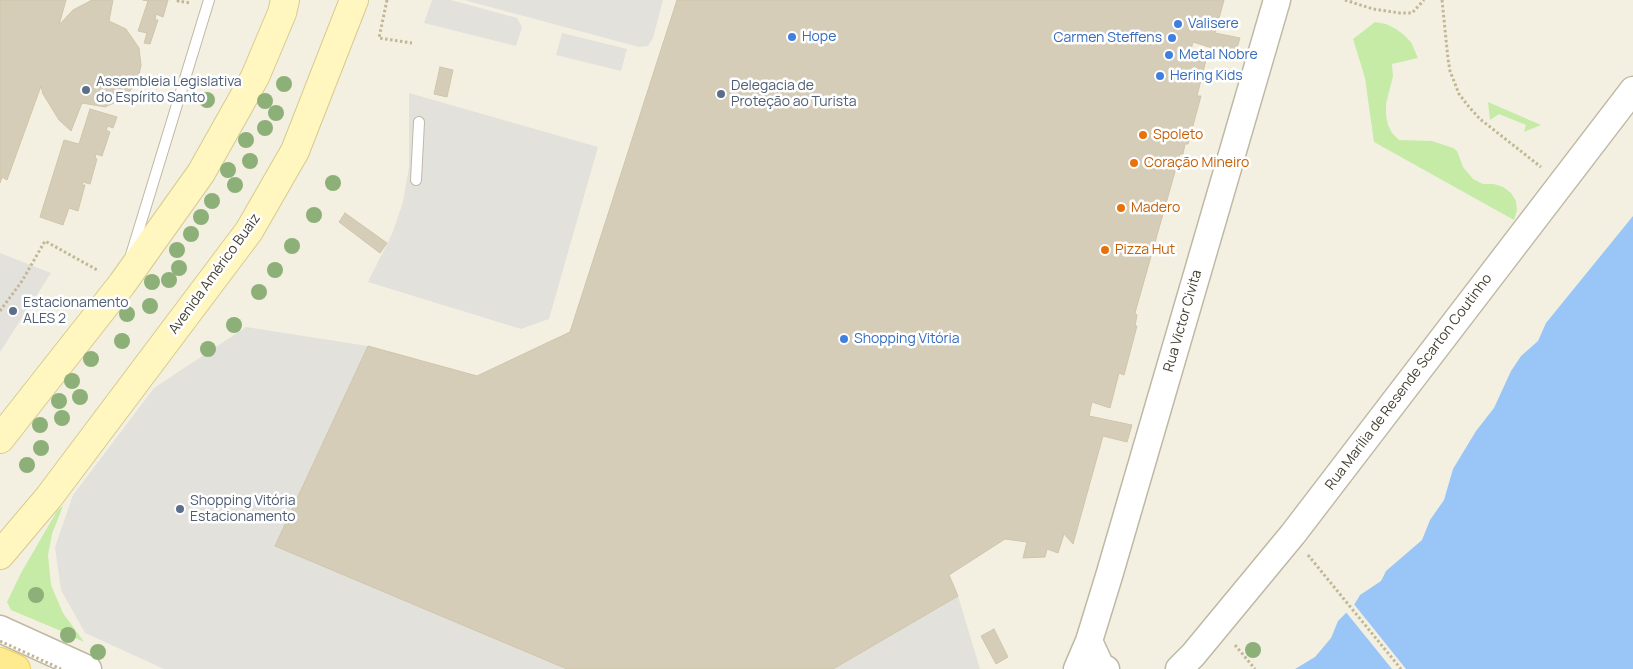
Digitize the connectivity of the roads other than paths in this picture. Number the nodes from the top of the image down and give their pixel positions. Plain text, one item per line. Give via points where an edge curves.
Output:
1 (209, 0) edge
2 (284, 0) edge
3 (354, 0) edge
4 (1277, 0) edge
5 (1633, 90) edge
6 (419, 122) dead end
7 (416, 180) dead end
8 (122, 284) junction
9 (50, 377) junction
10 (0, 421) edge
11 (0, 439) edge
12 (49, 497) junction
13 (0, 529) edge
14 (0, 555) edge
15 (0, 629) edge
16 (1089, 641) junction
17 (0, 662) edge
18 (1186, 662) edge
19 (16, 669) edge
20 (88, 669) edge
21 (1077, 669) edge
22 (1106, 669) edge
23 (1166, 669) edge

1 - 8 lane
2 - 8 main road via 282,13 255,77 202,173
3 - 12 main road, Avenida Américo Buaiz via 295,151 249,231
4 - 16 street, Rua Victor Civita
5 - 18 street, Rua Marília de Resende Scarton Coutinho via 1293,534
6 - 7 lane
8 - 9 main road
9 - 10 street
9 - 11 main road
12 - 13 main road
12 - 14 main road, Avenida Américo Buaiz
15 - 20 street
16 - 21 street
16 - 22 street via 1101,667
17 - 19 main road
18 - 23 street

